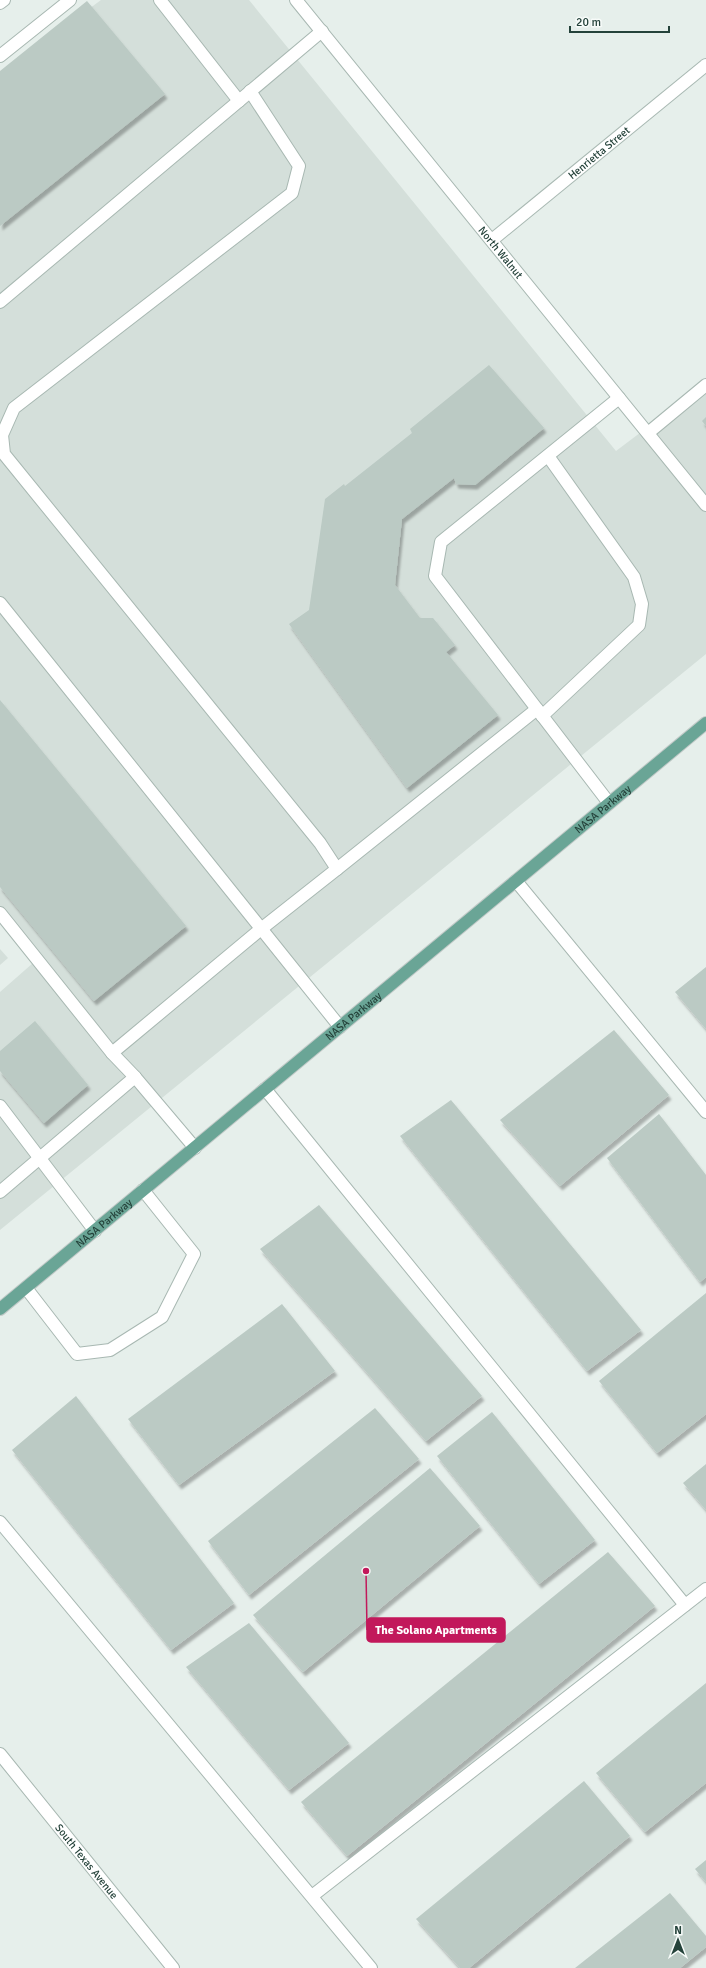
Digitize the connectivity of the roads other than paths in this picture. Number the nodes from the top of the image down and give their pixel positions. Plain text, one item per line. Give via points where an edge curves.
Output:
1 (4, 0) edge
2 (70, 0) edge
3 (160, 0) edge
4 (296, 0) edge
5 (0, 3) edge
6 (322, 31) junction
7 (0, 56) edge
8 (706, 65) edge
9 (250, 91) junction
10 (240, 101) junction
11 (492, 240) junction
12 (0, 302) edge
13 (706, 385) edge
14 (619, 398) junction
15 (648, 433) junction
16 (1, 435) edge
17 (548, 456) junction
18 (706, 505) edge
19 (0, 603) edge
20 (540, 713) junction
21 (706, 723) edge
22 (609, 803) junction
23 (337, 869) junction
24 (516, 881) junction
25 (0, 913) edge
26 (261, 929) junction
27 (340, 1027) junction
28 (112, 1053) junction
29 (135, 1077) junction
30 (265, 1089) junction
31 (0, 1106) edge
32 (706, 1112) edge
33 (194, 1148) junction
34 (40, 1157) junction
35 (143, 1190) junction
36 (0, 1192) edge
37 (95, 1231) junction
38 (26, 1288) junction
39 (0, 1309) edge
40 (0, 1522) edge
41 (706, 1589) edge
42 (685, 1605) junction
43 (0, 1754) edge
44 (312, 1896) junction
45 (173, 1968) edge
46 (371, 1968) edge

1 - 5 street
2 - 7 street
3 - 10 street
4 - 6 street, North Walnut
6 - 9 street
6 - 11 street, North Walnut
8 - 11 street, Henrietta Street
9 - 10 street
9 - 16 street via 299,166 292,194 14,408
10 - 12 street
11 - 14 street, North Walnut
13 - 15 street
14 - 15 street, North Walnut
14 - 17 street
15 - 18 street, North Walnut
16 - 23 street via 4,454 320,843
17 - 20 street via 634,577 642,604 639,625
17 - 20 street via 441,542 435,576
19 - 26 street
20 - 22 street
20 - 23 street
21 - 22 main road, NASA Parkway
22 - 24 main road, NASA Parkway
23 - 26 street
24 - 27 main road, NASA Parkway
24 - 32 street
25 - 28 street
26 - 27 street
26 - 28 street
27 - 30 main road, NASA Parkway
28 - 29 street
29 - 33 street
29 - 34 street
30 - 33 main road, NASA Parkway
30 - 42 street
31 - 34 street
33 - 35 main road, NASA Parkway
34 - 36 street
34 - 37 street
35 - 37 main road, NASA Parkway
35 - 38 street via 194,1254 162,1316 110,1350 77,1354
37 - 38 main road, NASA Parkway
38 - 39 main road, NASA Parkway
40 - 44 street
41 - 42 street
42 - 44 street
43 - 45 street, South Texas Avenue
44 - 46 street

